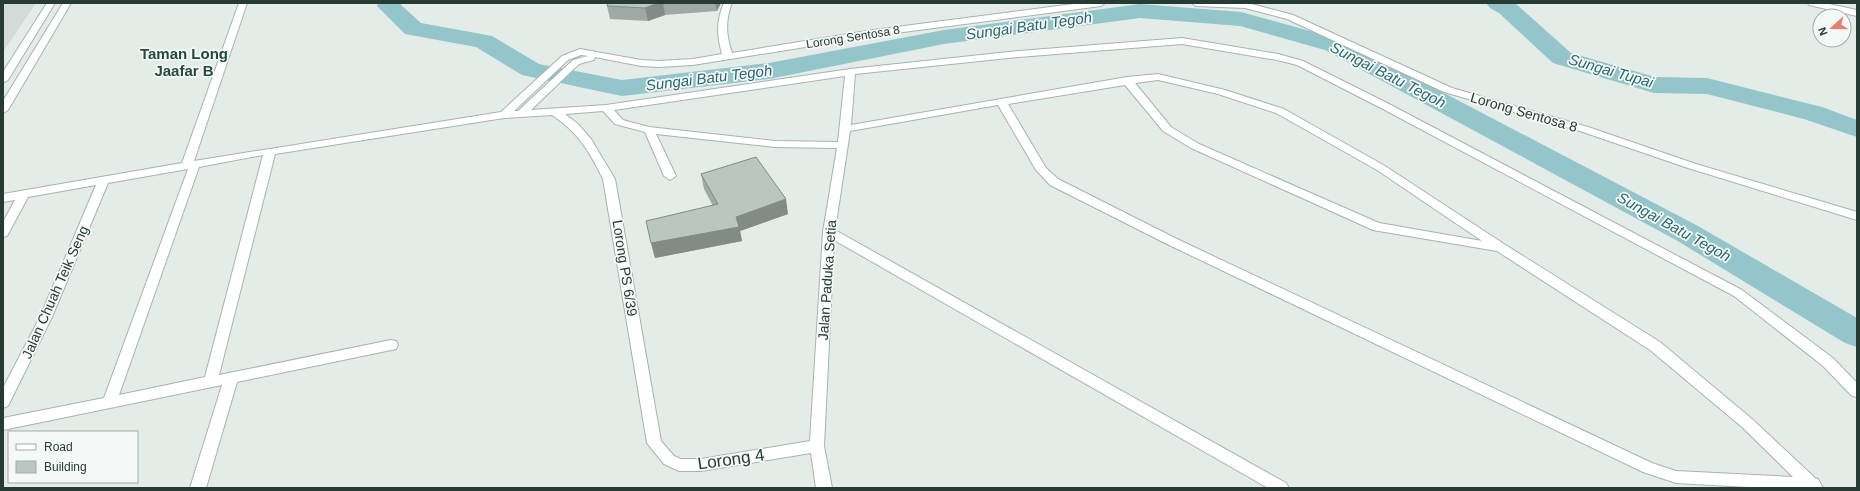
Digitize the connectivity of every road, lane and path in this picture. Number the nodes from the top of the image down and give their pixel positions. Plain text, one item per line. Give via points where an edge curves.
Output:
1 (51, 3) edge
2 (67, 3) edge
3 (243, 3) edge
4 (728, 3) edge
5 (1012, 3) edge
6 (1101, 3) edge
7 (1196, 3) edge
8 (1812, 3) edge
9 (1245, 4) edge
10 (1822, 4) edge
11 (1857, 13) edge
12 (1013, 15) junction
13 (606, 57) junction
14 (728, 57) junction
15 (850, 72) junction
16 (3, 80) edge
17 (1127, 80) junction
18 (1001, 102) junction
19 (606, 108) junction
20 (3, 110) edge
21 (555, 112) junction
22 (521, 114) junction
23 (504, 116) junction
24 (845, 129) junction
25 (649, 130) junction
26 (842, 145) junction
27 (270, 151) junction
28 (191, 164) junction
29 (670, 176) dead end
30 (104, 180) junction
31 (24, 194) junction
32 (3, 198) edge
33 (1857, 216) edge
34 (829, 232) junction
35 (3, 233) edge
36 (1500, 247) junction
37 (391, 345) dead end
38 (231, 378) junction
39 (211, 382) junction
40 (7, 388) edge
41 (1857, 392) edge
42 (3, 402) edge
43 (109, 402) junction
44 (3, 424) edge
45 (654, 443) joint
46 (817, 446) junction
47 (1814, 486) edge
48 (198, 488) edge
49 (824, 488) edge
50 (1281, 488) edge

1 - 16 street
2 - 20 street
3 - 28 street
4 - 14 street via 721,34
5 - 12 street
6 - 12 street, Lorong Sentosa 8
7 - 9 street, Lorong Sentosa 8
8 - 10 street
9 - 33 street, Lorong Sentosa 8 via 1290,17 1448,90 1584,129 1692,166
10 - 11 street
12 - 14 street, Lorong Sentosa 8 via 873,33
13 - 14 street, Lorong Sentosa 8 via 659,64
13 - 22 street, Lorong Sentosa 8 via 576,62
13 - 23 street, Lorong Sentosa 8 via 580,52 564,58
15 - 19 street
15 - 24 street, Jalan Paduka Setia
15 - 41 street via 1019,54 1182,41 1278,56 1300,63 1738,293 1828,362
17 - 18 street
17 - 36 street via 1158,77 1221,92 1280,111 1380,168
17 - 36 street via 1167,129 1195,146 1377,227
18 - 24 street
18 - 47 street via 1042,170 1054,182 1173,242 1648,468 1676,477
19 - 21 street
19 - 25 street via 619,122
21 - 22 street
21 - 45 street, Lorong PS 6/39 via 584,134 609,179
22 - 23 street
23 - 27 street
24 - 26 street, Jalan Paduka Setia
25 - 26 street via 775,144
25 - 29 street
26 - 34 street, Jalan Paduka Setia
27 - 28 street
27 - 39 street
28 - 30 street
28 - 43 street
30 - 31 street
30 - 40 street, Jalan Chuah Teik Seng via 46,317
31 - 32 street
31 - 35 street
34 - 46 street, Jalan Paduka Setia
34 - 50 street
36 - 47 street via 1655,346 1747,423
37 - 38 street
38 - 39 street
38 - 48 street
39 - 43 street
40 - 42 street, Jalan Chuah Teik Seng
43 - 44 street
45 - 46 street, Lorong 4 via 669,460 679,465 701,465
46 - 49 street, Jalan Paduka Setia

